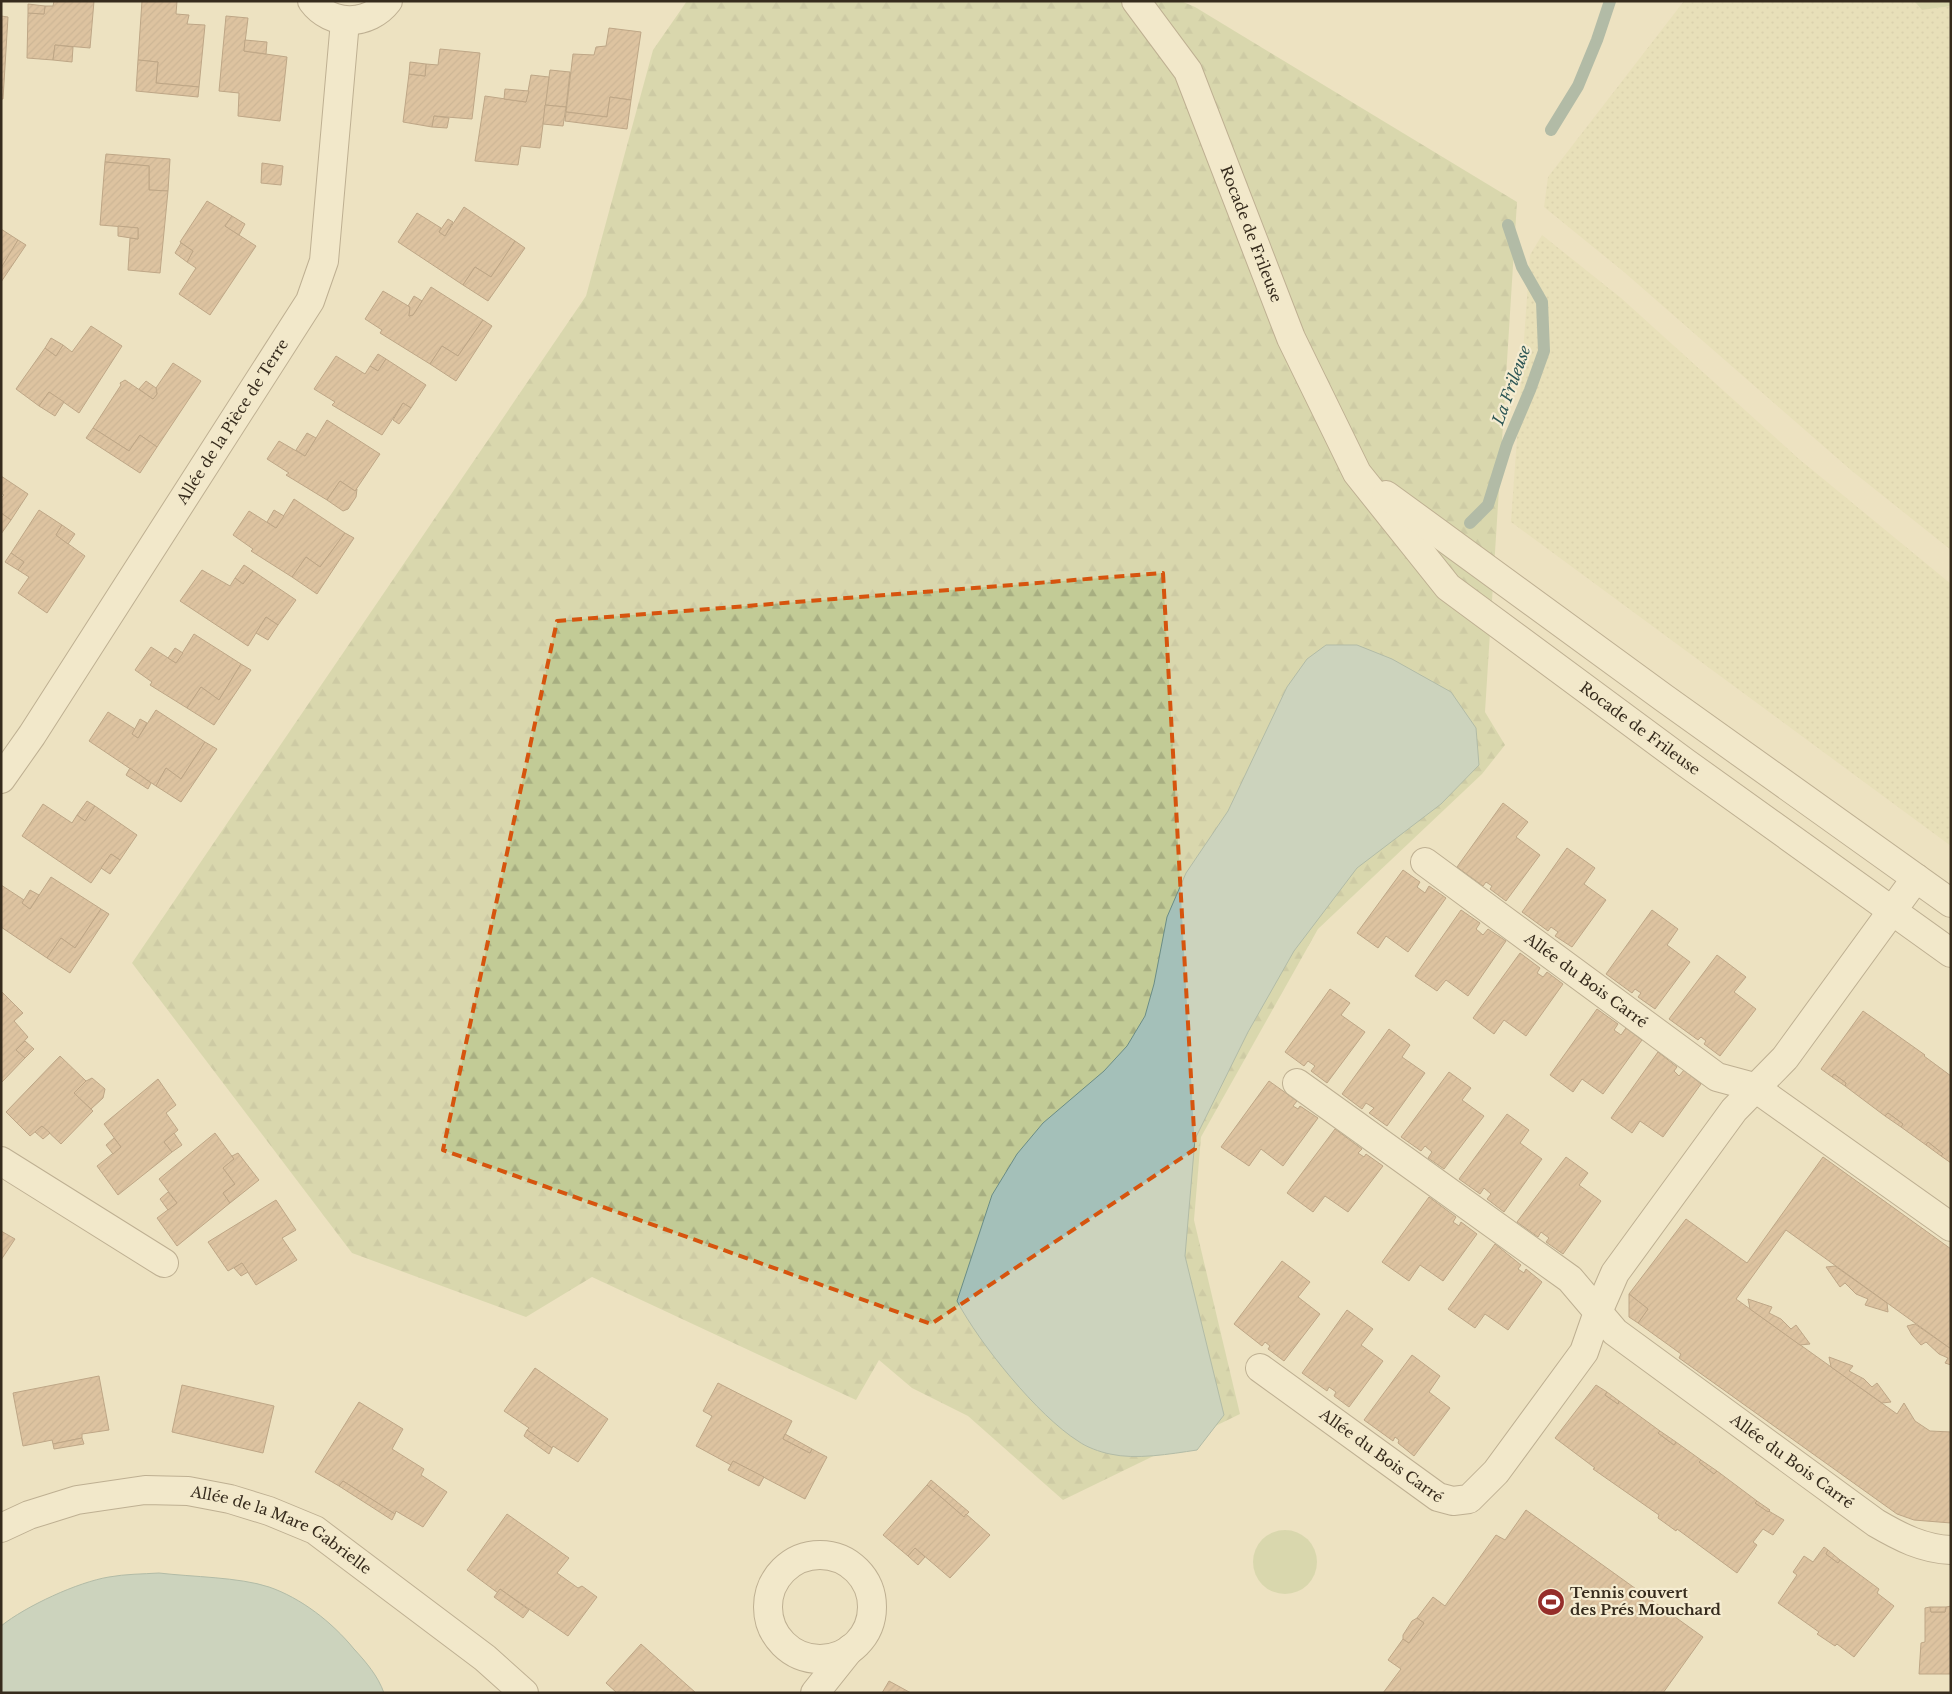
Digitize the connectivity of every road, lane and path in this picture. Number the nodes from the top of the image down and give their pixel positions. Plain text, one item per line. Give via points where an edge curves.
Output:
1 (312, 1) edge
2 (388, 1) edge
3 (1136, 1) edge
4 (345, 21) junction
5 (1357, 473) junction
6 (1, 779) edge
7 (1425, 862) dead end
8 (1916, 878) junction
9 (1951, 903) edge
10 (1892, 911) junction
11 (1951, 953) edge
12 (1297, 1084) dead end
13 (1754, 1087) junction
14 (1, 1160) edge
15 (1951, 1227) edge
16 (164, 1263) dead end
17 (1598, 1312) junction
18 (1260, 1368) dead end
19 (1, 1528) edge
20 (1951, 1550) edge
21 (850, 1649) dead end
22 (524, 1693) edge
23 (815, 1693) edge

1 - 4 street via 327,16
2 - 4 street via 369,18
3 - 5 street, Rocade de Frileuse via 1188,71 1291,338
4 - 6 street, Allée de la Pièce de Terre via 324,261 310,301
5 - 8 street, Rocade de Frileuse
5 - 10 street, Rocade de Frileuse via 1448,587
7 - 13 street, Allée du Bois Carré via 1717,1076
8 - 9 street, Rocade de Frileuse
8 - 10 street, Allée du Bois Carré
10 - 11 street, Rocade de Frileuse
10 - 13 street, Allée du Bois Carré via 1785,1058
12 - 17 street, Allée du Bois Carré via 1570,1279
13 - 15 street, Allée du Bois Carré
13 - 17 street, Allée du Bois Carré via 1615,1273
14 - 16 street
17 - 18 street, Allée du Bois Carré via 1584,1352 1496,1472 1470,1499 1453,1501 1438,1497
17 - 20 street, Allée du Bois Carré via 1636,1349 1876,1523 1904,1540
19 - 22 street, Allée de la Mare Gabrielle via 29,1515 77,1500 145,1490 188,1491 269,1511 315,1530 485,1658
21 - 23 street

